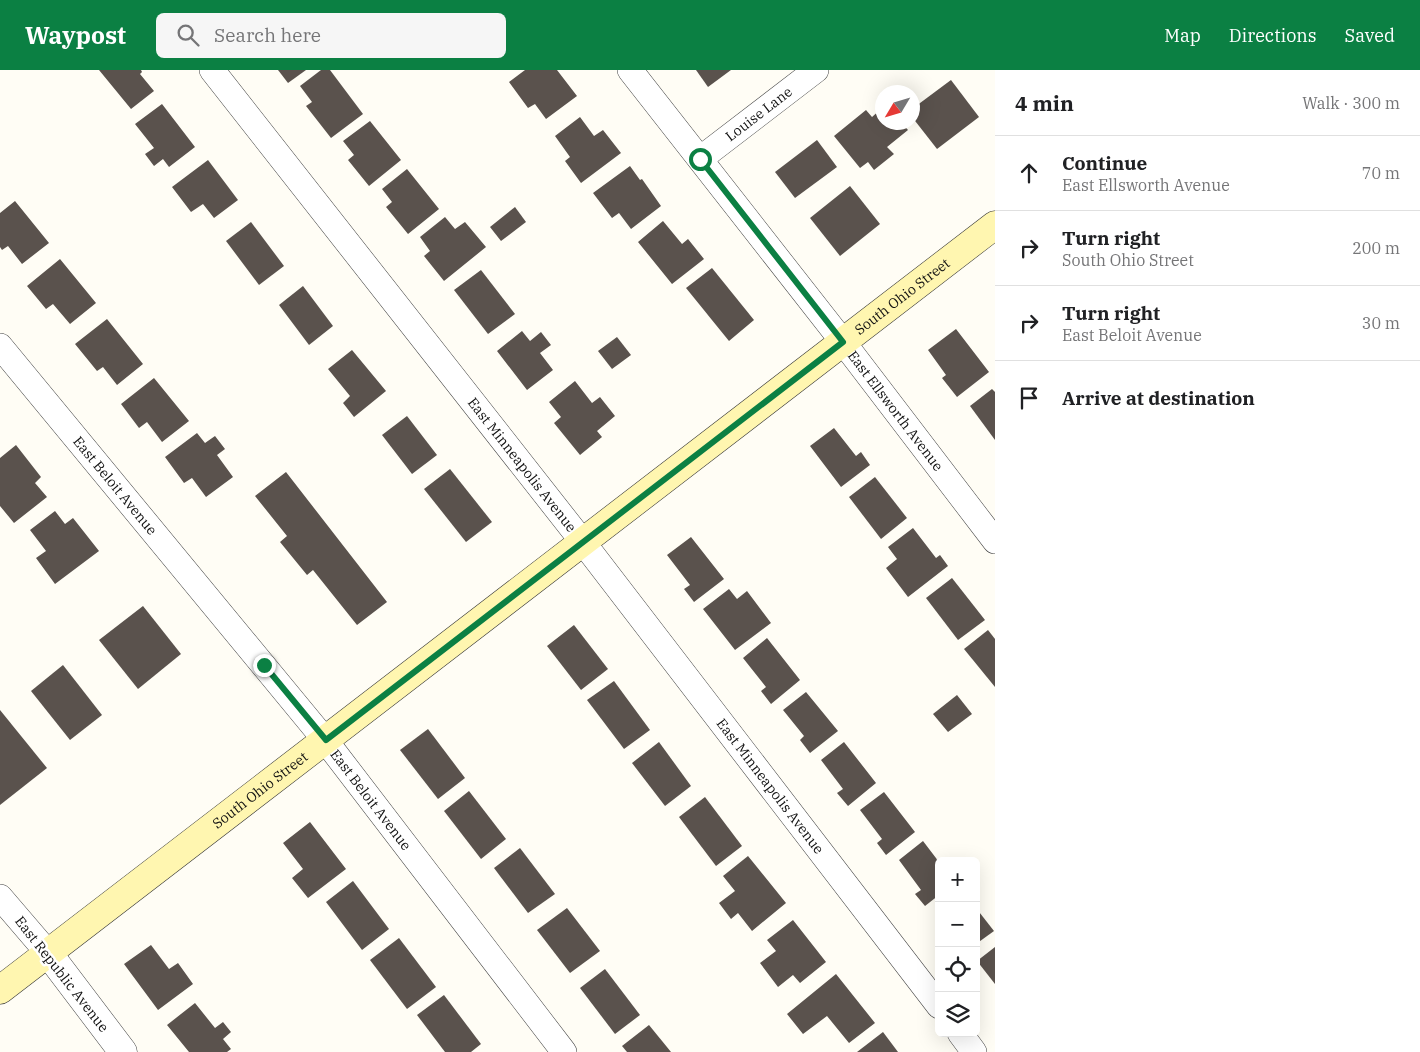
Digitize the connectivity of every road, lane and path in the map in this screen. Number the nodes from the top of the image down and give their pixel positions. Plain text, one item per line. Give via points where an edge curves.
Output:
1 (212, 70) edge
2 (630, 70) edge
3 (816, 70) edge
4 (700, 159) junction
5 (995, 225) edge
6 (843, 342) junction
7 (0, 346) edge
8 (582, 541) junction
9 (995, 541) edge
10 (326, 740) junction
11 (0, 897) edge
12 (48, 954) junction
13 (0, 990) edge
14 (935, 1001) edge
15 (963, 1037) edge
16 (124, 1052) edge
17 (564, 1052) edge
18 (974, 1052) edge

1 - 8 street, East Minneapolis Avenue
2 - 4 street, East Ellsworth Avenue
3 - 4 street, Louise Lane
4 - 6 street, East Ellsworth Avenue
5 - 6 main road, South Ohio Street
6 - 8 main road, South Ohio Street
6 - 9 street, East Ellsworth Avenue
7 - 10 street, East Beloit Avenue
8 - 10 main road, South Ohio Street
8 - 14 street, East Minneapolis Avenue
10 - 12 main road, South Ohio Street
10 - 17 street, East Beloit Avenue
11 - 12 street, East Republic Avenue
12 - 13 main road, South Ohio Street
12 - 16 street, East Republic Avenue
15 - 18 street

